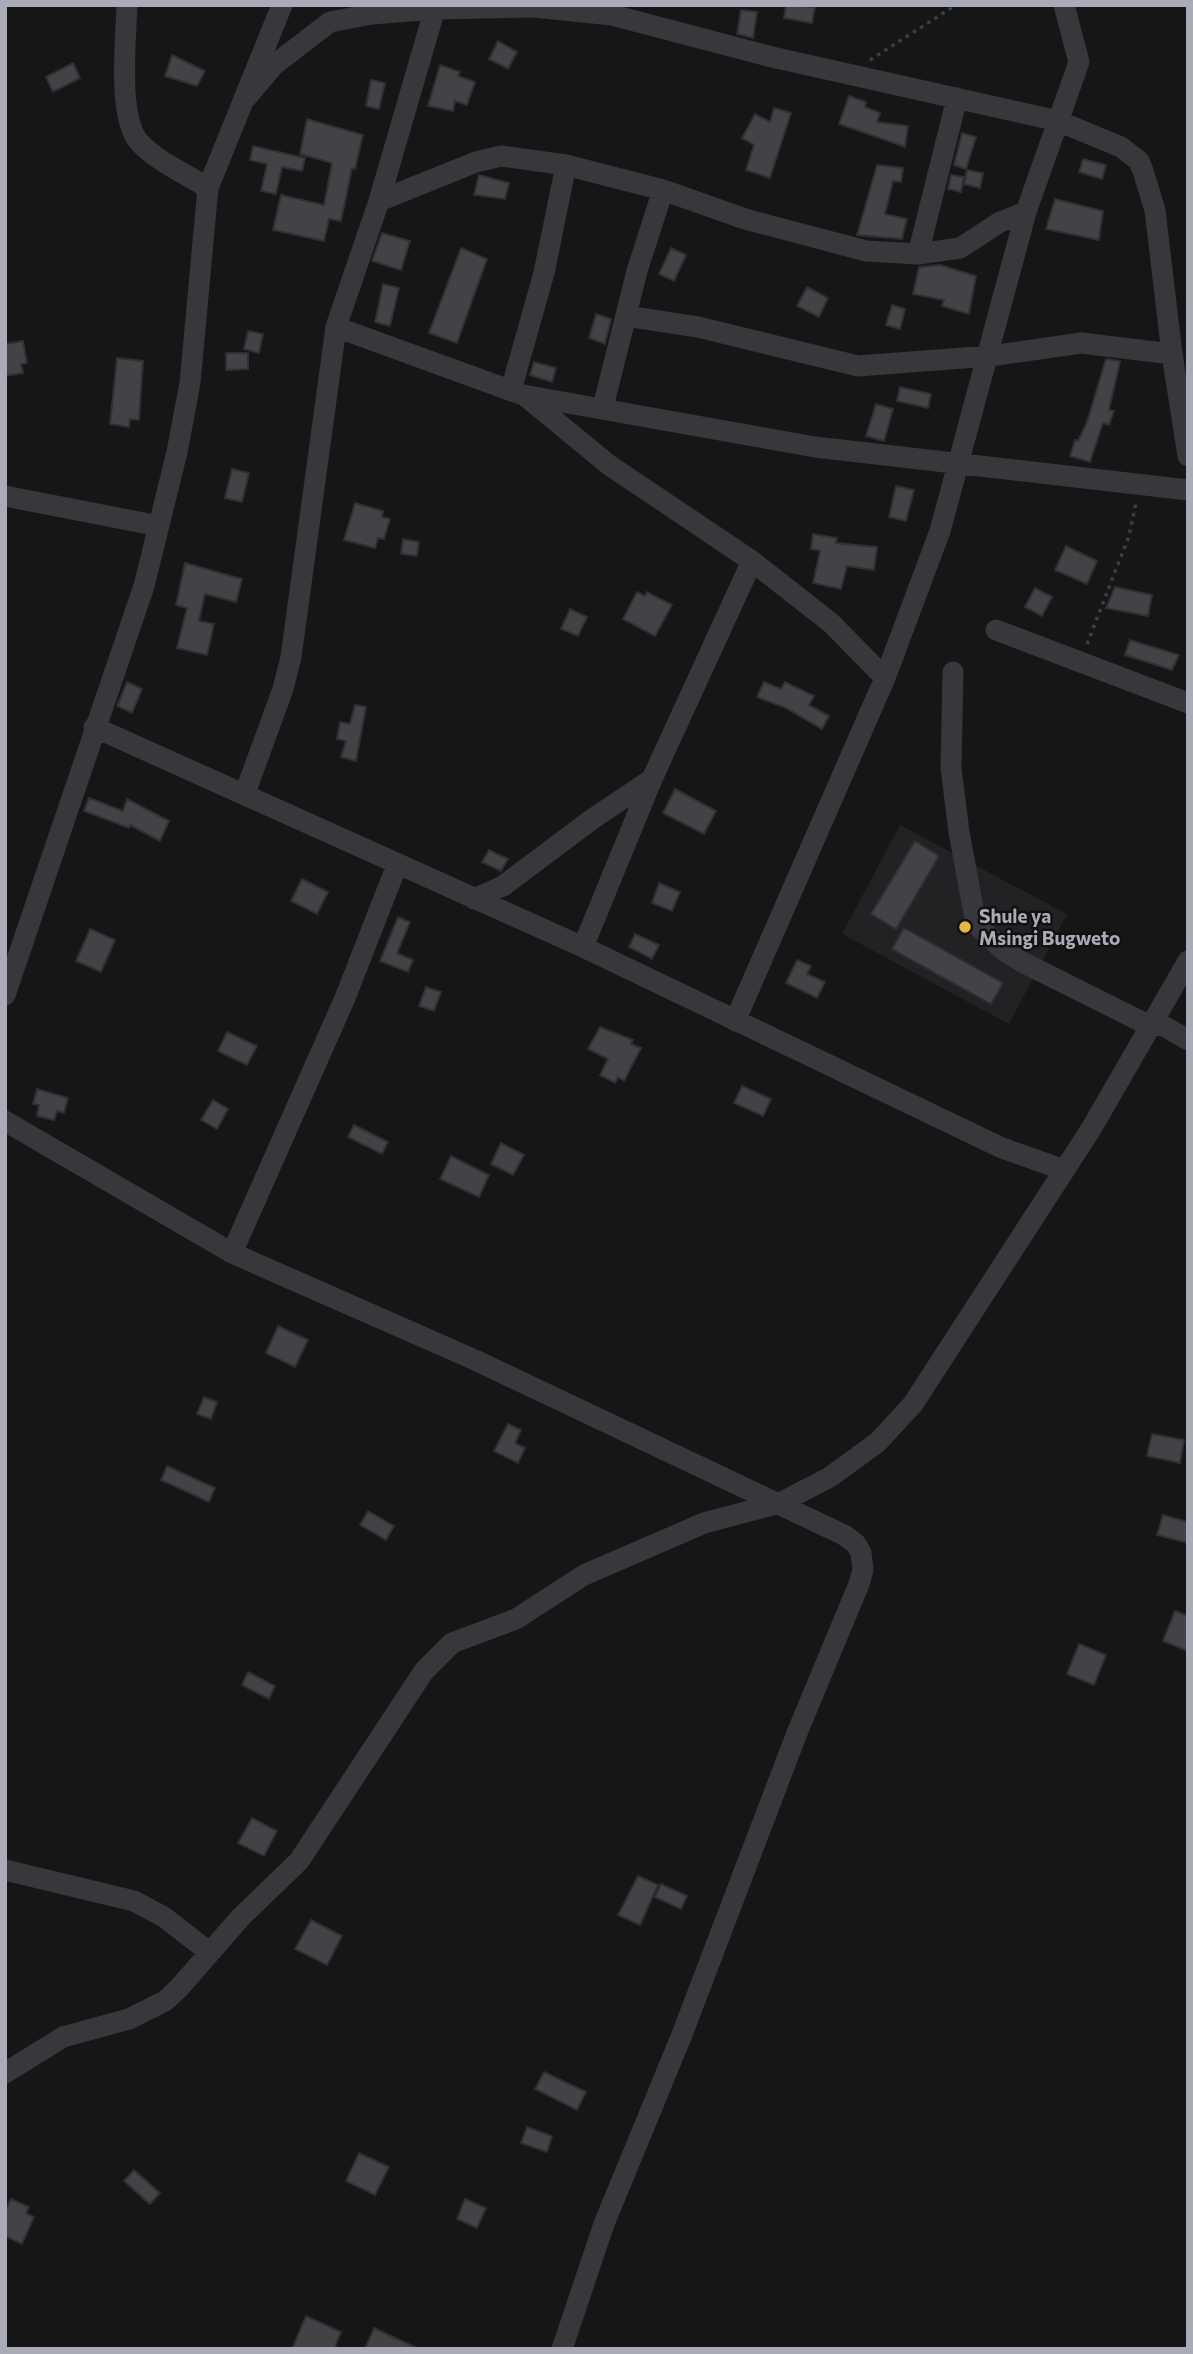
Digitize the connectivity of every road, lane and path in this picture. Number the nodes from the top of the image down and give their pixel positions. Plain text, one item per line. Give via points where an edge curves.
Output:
1 (127, 5) edge
2 (282, 5) edge
3 (956, 5) edge
4 (1064, 5) edge
5 (435, 7) edge
6 (850, 72) junction
7 (246, 98) junction
8 (957, 98) junction
9 (1058, 121) junction
10 (566, 165) junction
11 (208, 188) junction
12 (663, 190) junction
13 (379, 201) junction
14 (1026, 212) junction
15 (918, 254) junction
16 (626, 316) junction
17 (337, 327) junction
18 (1172, 355) junction
19 (990, 356) junction
20 (517, 392) junction
21 (603, 407) junction
22 (1188, 456) edge
23 (960, 466) junction
24 (1138, 487) junction
25 (1188, 490) edge
26 (5, 496) edge
27 (159, 526) junction
28 (752, 561) junction
29 (996, 630) dead end
30 (1081, 660) junction
31 (953, 672) dead end
32 (885, 678) junction
33 (1188, 703) edge
34 (94, 727) junction
35 (653, 779) junction
36 (245, 793) junction
37 (397, 865) junction
38 (474, 899) junction
39 (583, 947) junction
40 (1188, 961) edge
41 (5, 995) edge
42 (735, 1021) junction
43 (1154, 1024) junction
44 (1188, 1040) edge
45 (5, 1121) edge
46 (1064, 1170) junction
47 (232, 1253) junction
48 (780, 1503) junction
49 (5, 1870) edge
50 (209, 1952) junction
51 (5, 2073) edge
52 (562, 2349) edge

1 - 11 street via 127,116 134,135 152,154
2 - 7 street
3 - 6 path
4 - 9 street via 1079,62
5 - 6 street via 612,15 772,57
5 - 7 street via 330,22 274,65
5 - 13 street
6 - 8 street
7 - 11 street
8 - 9 street
8 - 15 street
9 - 14 street
9 - 18 street via 1104,138 1139,160 1155,210
10 - 12 street
10 - 13 street via 502,156
10 - 20 street
11 - 27 street via 190,383
12 - 15 street via 839,246
12 - 16 street
13 - 17 street
14 - 15 street via 1000,222 960,248
14 - 19 street
16 - 19 street via 698,327 858,366
16 - 21 street
17 - 20 street
17 - 36 street via 291,657
18 - 19 street via 1081,343
18 - 22 street
19 - 23 street
20 - 21 street
20 - 28 street via 609,465
21 - 23 street via 815,447
23 - 24 street
23 - 32 street
24 - 25 street
24 - 30 path via 1129,536
26 - 27 street
27 - 34 street via 132,624
28 - 32 street via 831,623
28 - 35 street
29 - 30 street
30 - 33 street
31 - 43 street via 951,768 976,924 1024,963
32 - 42 street
34 - 36 street
34 - 41 street
35 - 38 street via 503,886
35 - 39 street
36 - 37 street
37 - 38 street
37 - 47 street via 345,998
38 - 39 street
39 - 42 street
40 - 43 street
42 - 46 street via 1002,1148
43 - 44 street
43 - 46 street
45 - 47 street
46 - 48 street via 899,1423 839,1472
47 - 48 street via 475,1360
48 - 50 street via 704,1523 567,1583 516,1619 452,1643 425,1671 299,1861
48 - 52 street via 844,1535 856,1545 863,1570 604,2224
49 - 50 street via 134,1901 164,1917
50 - 51 street via 165,2001 129,2019 63,2037

